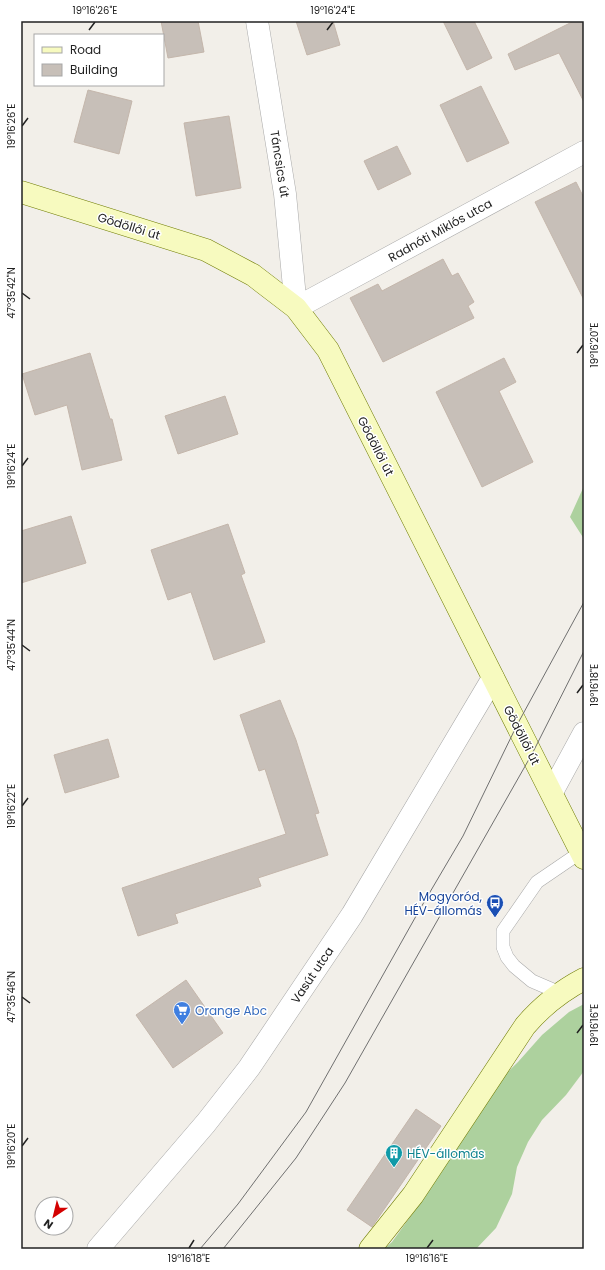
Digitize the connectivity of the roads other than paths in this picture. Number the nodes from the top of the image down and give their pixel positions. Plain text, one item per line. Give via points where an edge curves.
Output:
1 (257, 21) edge
2 (584, 152) edge
3 (21, 192) edge
4 (296, 308) junction
5 (493, 678) junction
6 (584, 733) edge
7 (552, 792) junction
8 (583, 855) edge
9 (584, 979) edge
10 (560, 993) junction
11 (98, 1249) edge
12 (370, 1249) edge

1 - 4 street, Táncsics út via 285,194
2 - 4 street, Radnóti Miklós utca
3 - 4 main road, Gödöllői út via 206,250 253,275
4 - 5 main road, Gödöllői út via 328,350
5 - 7 main road, Gödöllői út
5 - 11 street, Vasút utca via 352,915 249,1068 206,1123
6 - 7 street
7 - 8 main road, Gödöllői út
8 - 10 lane via 537,882 503,931 503,947 514,966 532,981
9 - 10 main road
10 - 12 main road via 525,1026 413,1195

